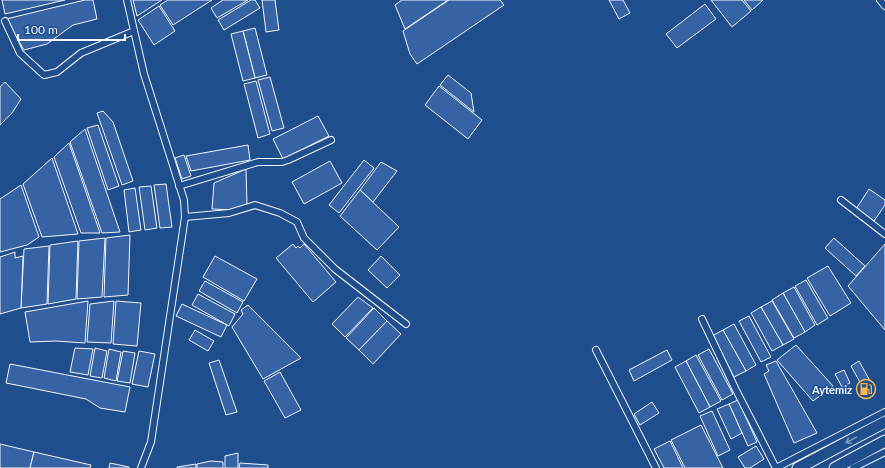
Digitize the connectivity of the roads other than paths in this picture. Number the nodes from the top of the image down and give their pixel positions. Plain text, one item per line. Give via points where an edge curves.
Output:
1 (127, 0) edge
2 (880, 0) edge
3 (885, 6) edge
4 (5, 21) dead end
5 (134, 31) junction
6 (331, 140) dead end
7 (179, 186) junction
8 (841, 200) dead end
9 (185, 217) junction
10 (885, 234) edge
11 (702, 319) dead end
12 (406, 324) dead end
13 (596, 350) dead end
14 (885, 412) edge
15 (885, 422) edge
16 (885, 441) edge
17 (885, 452) edge
18 (142, 468) edge
19 (656, 468) edge
20 (776, 468) edge
21 (798, 468) edge
22 (835, 468) edge
23 (853, 468) edge

1 - 5 street
2 - 3 street
4 - 5 street via 20,53 44,75 57,72 81,53
5 - 7 street via 144,74
6 - 7 street via 282,162 258,162
7 - 9 street via 184,200
8 - 10 street
9 - 12 street via 229,212 255,205 280,213 297,222 304,238 335,269
9 - 18 street via 151,442
11 - 20 street
13 - 19 street
14 - 20 street
15 -> 21 highway
16 - 22 highway
17 - 23 street

